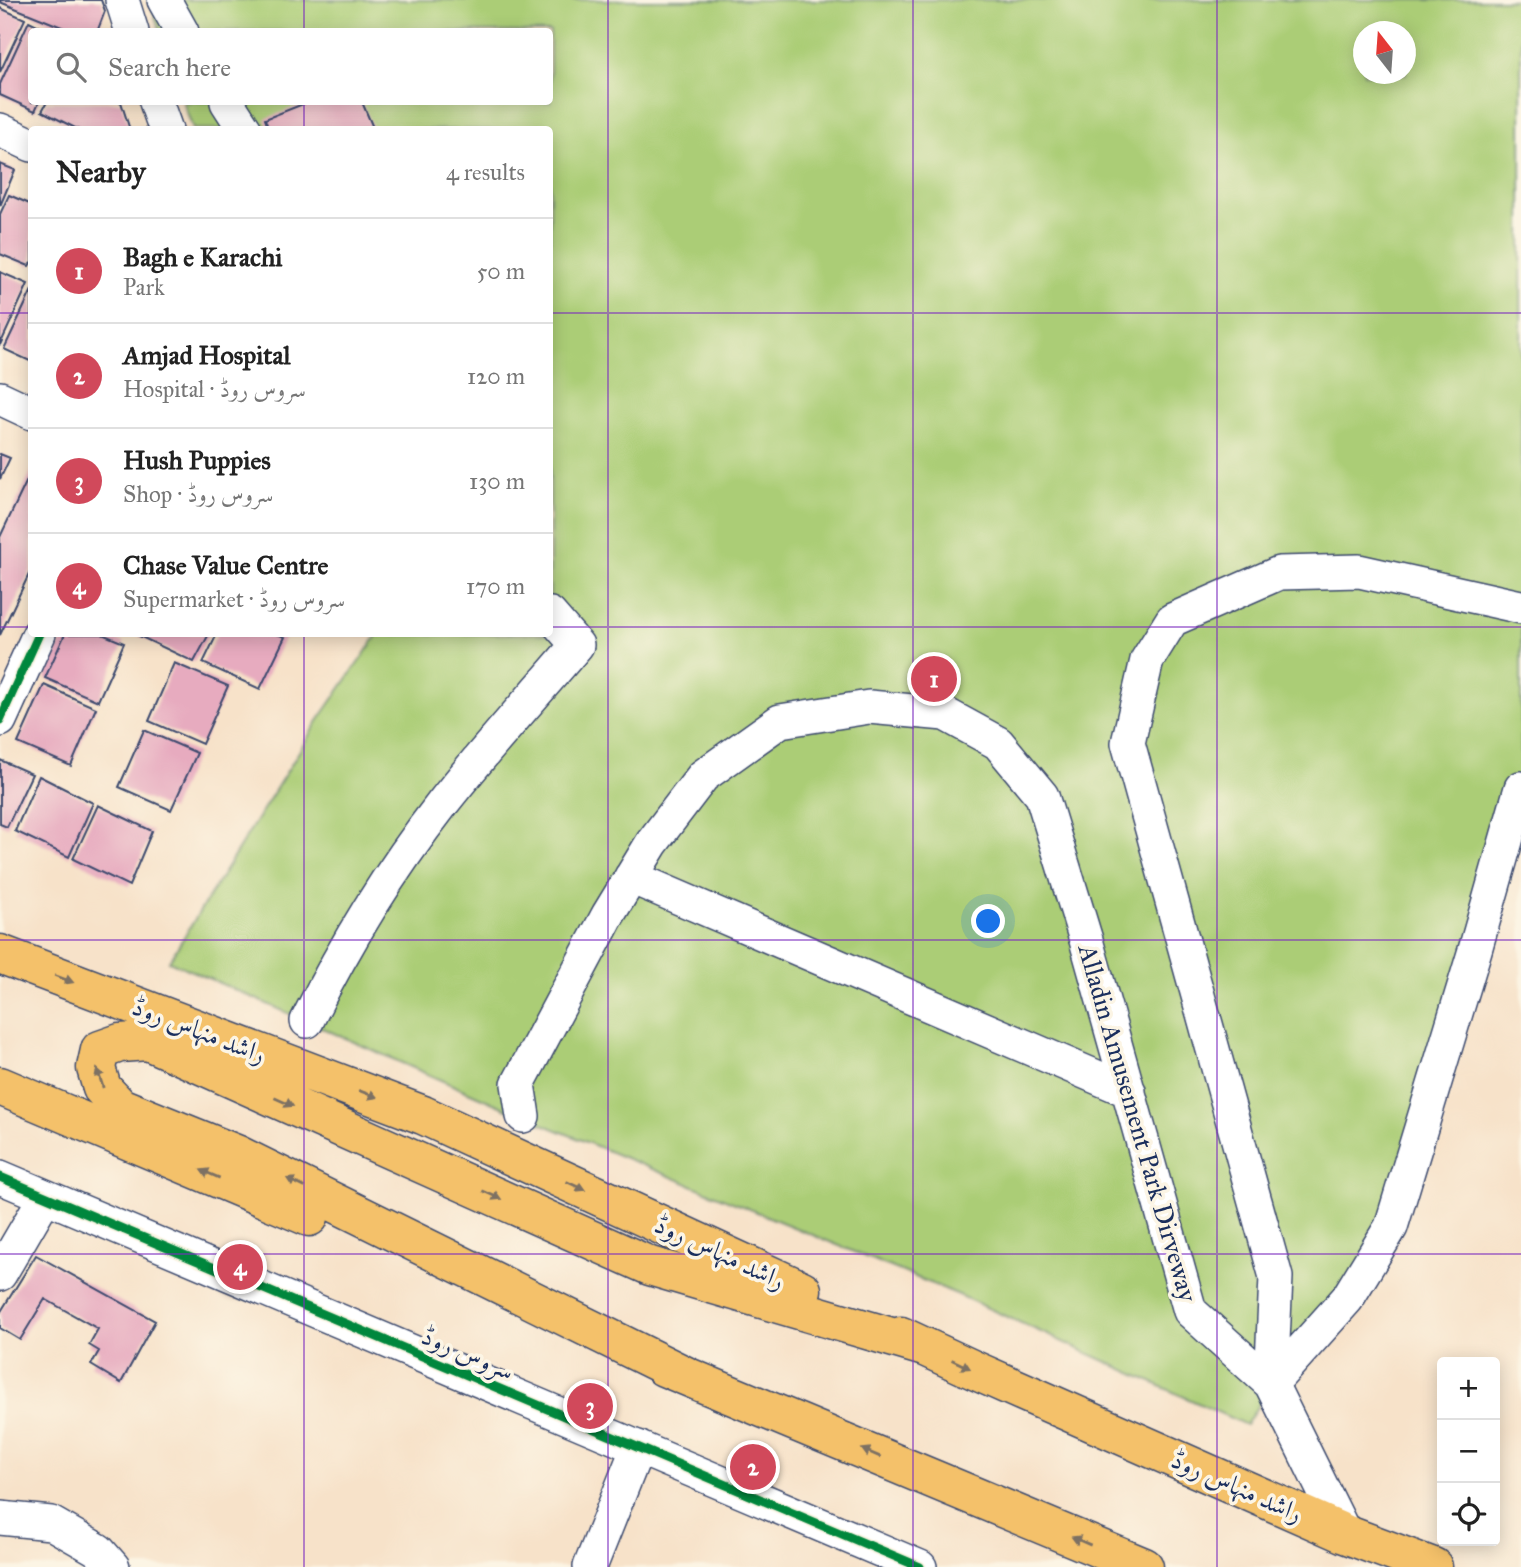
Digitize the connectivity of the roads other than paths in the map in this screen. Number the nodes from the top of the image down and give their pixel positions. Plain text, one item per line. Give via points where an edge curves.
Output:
1 (122, 0) edge
2 (164, 0) edge
3 (131, 28) edge
4 (180, 28) edge
5 (157, 105) edge
6 (229, 105) edge
7 (165, 126) edge
8 (242, 126) edge
9 (0, 130) edge
10 (28, 143) edge
11 (0, 398) edge
12 (28, 411) edge
13 (1521, 607) edge
14 (553, 617) edge
15 (38, 637) edge
16 (0, 720) edge
17 (1521, 788) edge
18 (631, 877) junction
19 (0, 954) edge
20 (307, 1021) dead end
21 (0, 1086) edge
22 (1129, 1091) junction
23 (523, 1116) dead end
24 (0, 1177) edge
25 (45, 1197) junction
26 (0, 1274) edge
27 (925, 1347) junction
28 (686, 1376) junction
29 (1270, 1384) junction
30 (638, 1447) junction
31 (0, 1518) edge
32 (1345, 1534) junction
33 (113, 1567) edge
34 (590, 1567) edge
35 (920, 1567) edge
36 (1144, 1567) edge
37 (1433, 1567) edge

1 - 3 street
2 - 4 street
5 - 7 street
6 - 8 street
9 - 10 street
11 - 12 street
13 - 29 street via 1359,571 1279,573 1172,620 1147,660 1128,743 1276,1277
14 - 20 street via 577,645 442,804 385,883 334,966
15 - 16 street
17 - 29 street via 1391,1227 1347,1298
18 - 22 street
18 - 22 street, Alladin Amusement Park Dirveway via 703,776 780,721 869,707 945,714 998,743 1042,796
18 - 23 street, Alladin Amusement Park Dirveway via 518,1084
19 -> 27 main road, راشد منہاس روڈ via 423,1115
28 -> 21 main road
22 - 29 street, Alladin Amusement Park Dirveway via 1190,1311
24 - 25 street, سروس روڈ
25 - 26 street
25 - 30 street, سروس روڈ
28 -> 27 main road via 236,1154 120,1107 102,1088 96,1068 100,1050 148,1041 650,1266
27 -> 32 main road, راشد منہاس روڈ
36 -> 28 main road
29 - 32 street
30 - 34 street
30 - 35 street, سروس روڈ
31 - 33 street via 51,1523 98,1550
32 - 37 main road, راشد منہاس روڈ

